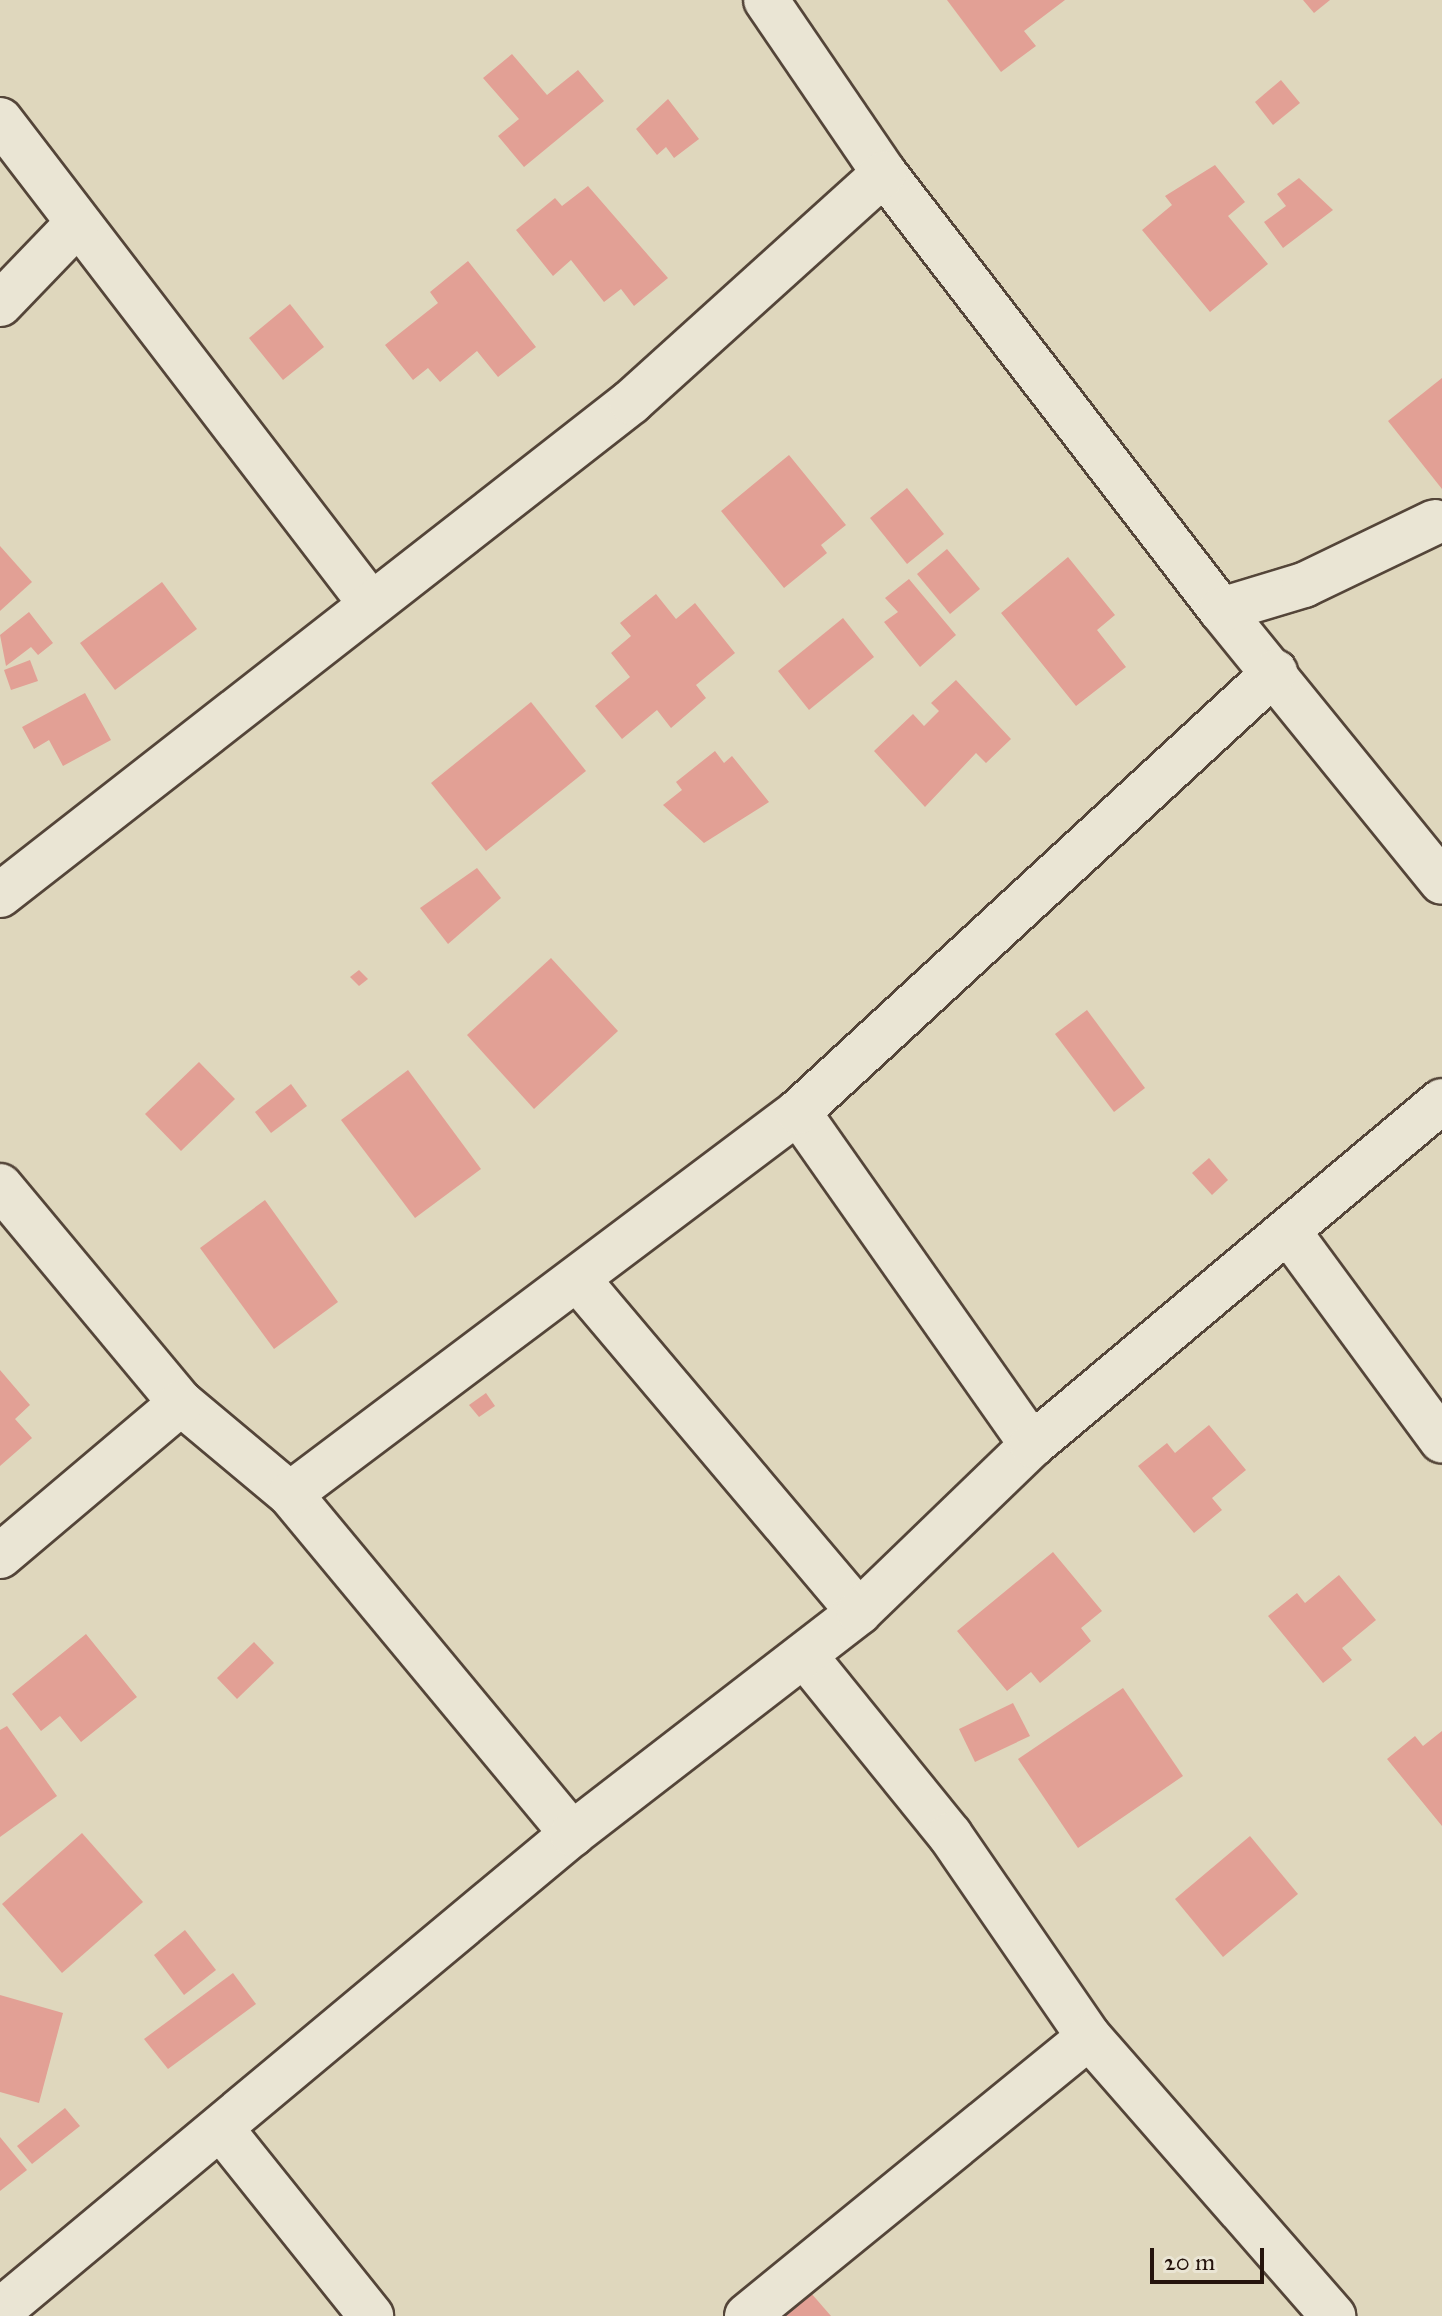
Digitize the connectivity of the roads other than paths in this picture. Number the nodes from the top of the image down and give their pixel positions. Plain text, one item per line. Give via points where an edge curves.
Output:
1 (766, 0) edge
2 (0, 120) edge
3 (884, 173) junction
4 (76, 225) junction
5 (0, 304) edge
6 (1435, 522) dead end
7 (371, 604) junction
8 (1221, 610) junction
9 (1275, 672) junction
10 (1442, 882) edge
11 (0, 895) edge
12 (1442, 1101) edge
13 (798, 1112) junction
14 (0, 1186) edge
15 (1288, 1231) junction
16 (580, 1282) junction
17 (181, 1403) junction
18 (1442, 1441) edge
19 (1032, 1445) junction
20 (290, 1494) junction
21 (0, 1556) edge
22 (859, 1612) junction
23 (805, 1656) junction
24 (572, 1834) junction
25 (1089, 2037) junction
26 (223, 2131) junction
27 (0, 2311) edge
28 (371, 2316) edge
29 (747, 2316) edge
30 (1333, 2316) edge

1 - 3 street
2 - 4 street
3 - 7 street via 631,402
3 - 8 street
4 - 5 street
4 - 7 street
6 - 8 street via 1304,585
7 - 11 street
8 - 9 street
9 - 10 street
9 - 13 street
12 - 15 street
13 - 16 street
13 - 19 street
14 - 17 street
15 - 18 street
15 - 19 street
16 - 20 street
16 - 22 street
17 - 20 street
17 - 21 street
19 - 22 street
20 - 24 street
22 - 23 street
23 - 24 street
23 - 25 street via 950,1835
24 - 26 street
25 - 29 street
25 - 30 street
26 - 27 street
26 - 28 street

